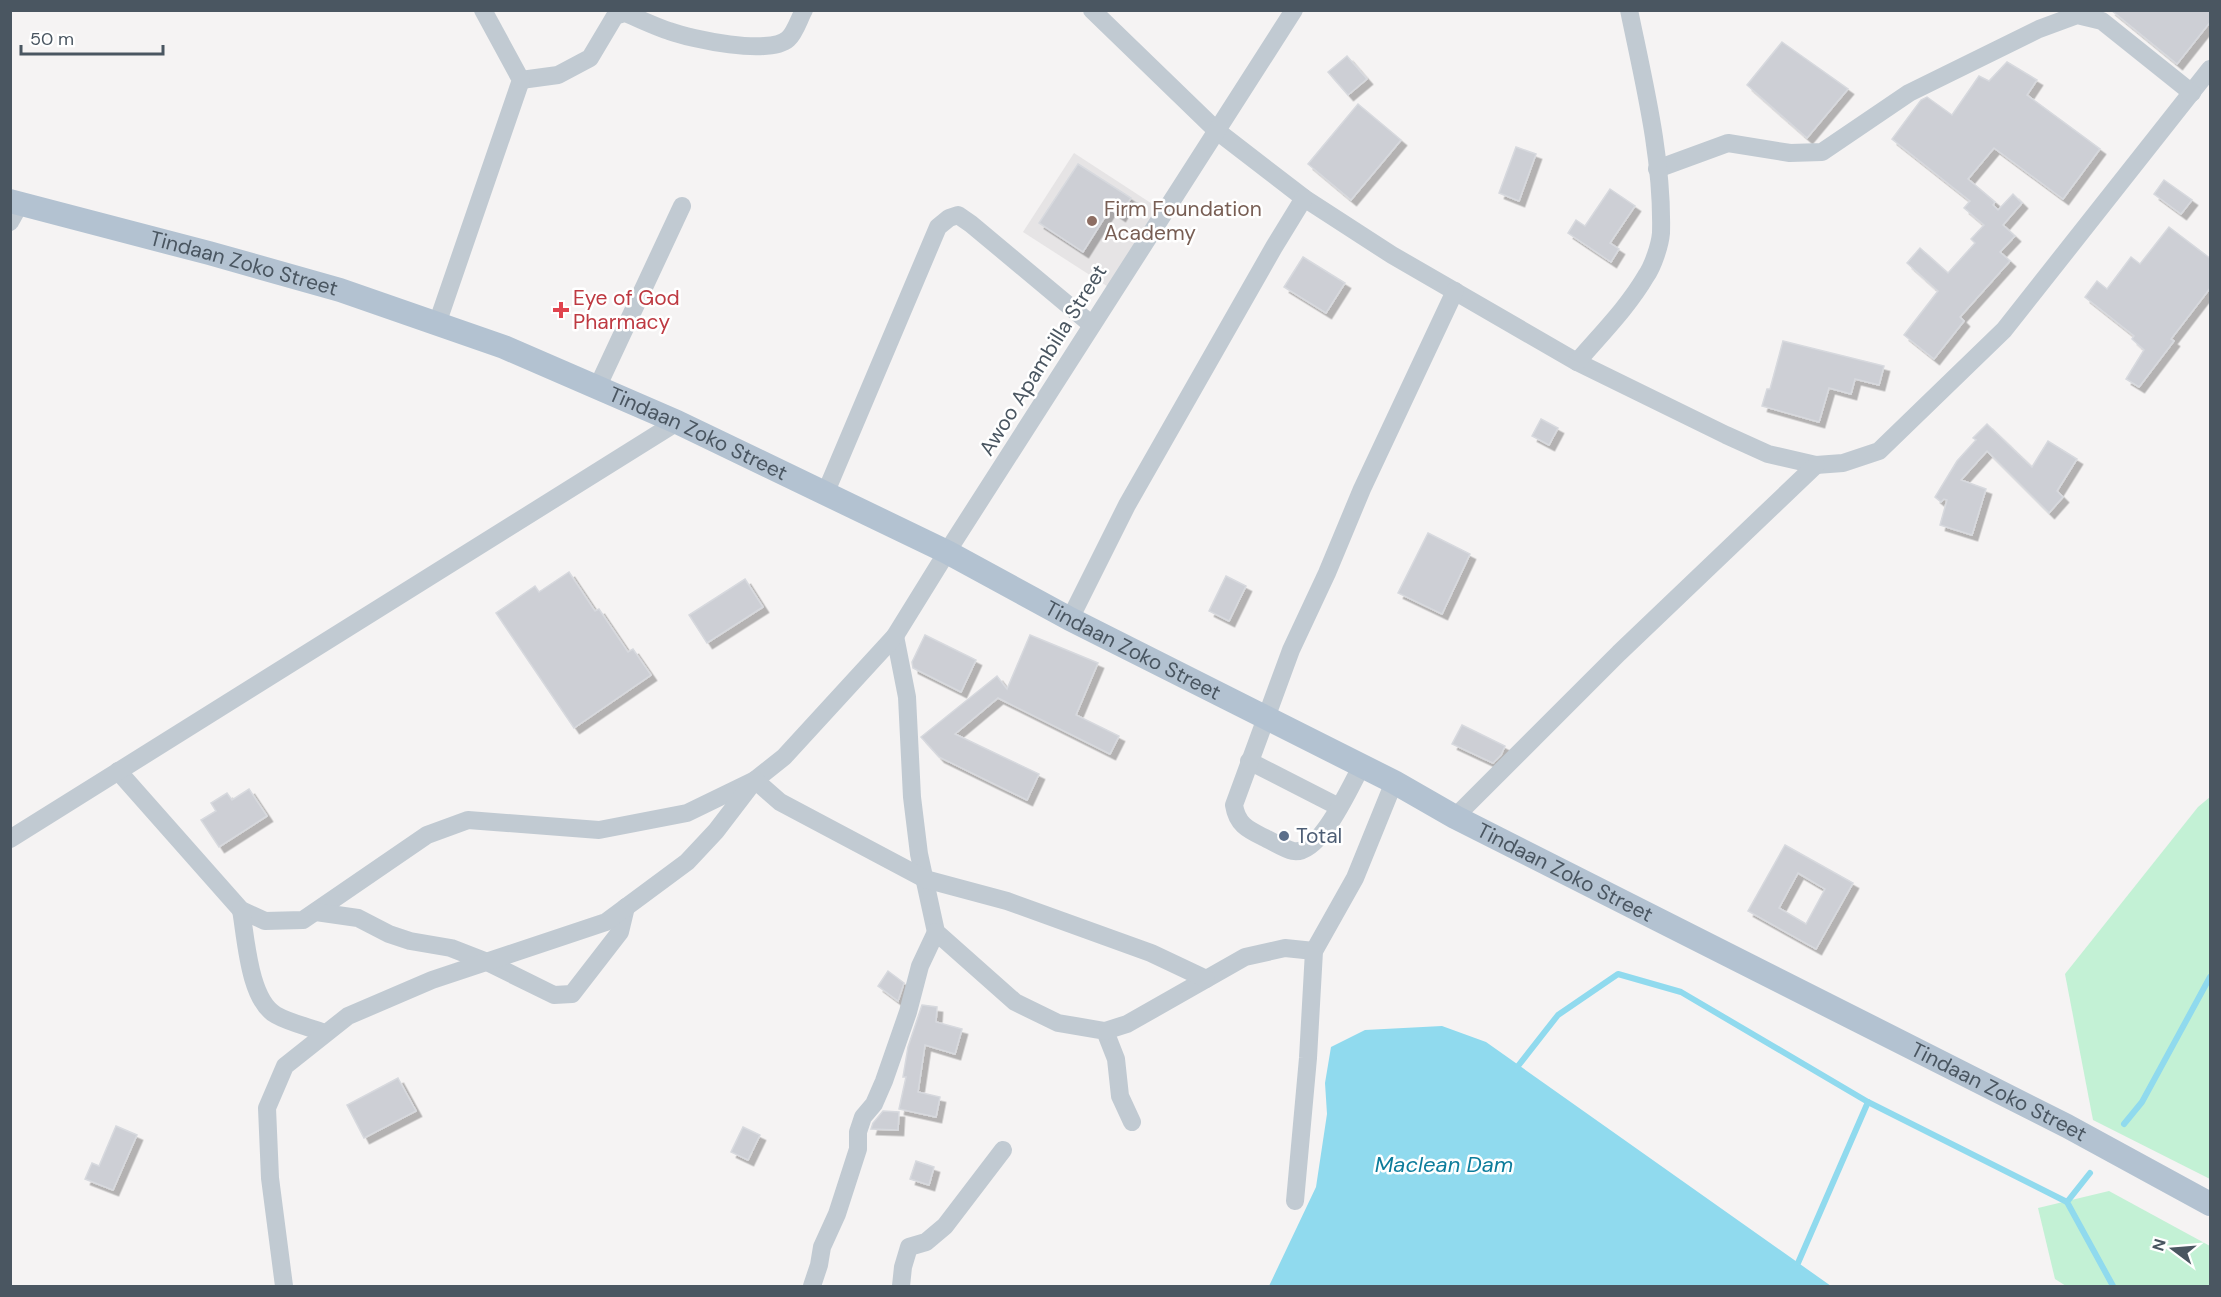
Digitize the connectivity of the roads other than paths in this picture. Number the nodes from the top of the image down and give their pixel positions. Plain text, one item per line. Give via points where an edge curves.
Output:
1 (483, 10) edge
2 (804, 10) edge
3 (1092, 10) edge
4 (1294, 10) edge
5 (1629, 10) edge
6 (2211, 69) edge
7 (521, 80) junction
8 (2192, 93) junction
9 (1217, 130) junction
10 (1658, 169) junction
11 (1304, 198) junction
12 (682, 206) dead end
13 (14, 209) edge
14 (1455, 291) junction
15 (437, 324) junction
16 (1092, 325) junction
17 (1577, 362) junction
18 (597, 388) junction
19 (677, 422) junction
20 (1816, 465) junction
21 (825, 494) junction
22 (947, 552) junction
23 (1070, 619) junction
24 (895, 636) junction
25 (1266, 718) junction
26 (1249, 761) junction
27 (1361, 767) junction
28 (118, 771) junction
29 (755, 780) junction
30 (1394, 782) junction
31 (1339, 807) junction
32 (1455, 817) junction
33 (10, 839) edge
34 (925, 879) junction
35 (626, 907) junction
36 (241, 910) junction
37 (316, 912) junction
38 (936, 932) junction
39 (1314, 951) junction
40 (487, 962) junction
41 (1206, 979) junction
42 (1105, 1031) junction
43 (325, 1033) junction
44 (1132, 1122) dead end
45 (1003, 1150) dead end
46 (1295, 1201) dead end
47 (2211, 1204) edge
48 (284, 1287) edge
49 (812, 1287) edge
50 (901, 1287) edge

1 - 7 street
2 - 7 street via 788,39 763,46 733,46 669,32 625,13 615,16 590,58 558,75
3 - 9 street
4 - 9 street, Awoo Apambilla Street
5 - 10 street
6 - 8 street
7 - 15 street
8 - 10 street via 2102,21 2077,15 2039,29 1909,93 1822,152 1790,153 1728,143
8 - 20 street via 2004,330 1879,450 1843,463
9 - 11 street
9 - 16 street, Awoo Apambilla Street
10 - 17 street via 1661,235 1648,275
11 - 14 street
11 - 23 street via 1127,505
12 - 18 street
13 - 15 main road, Tindaan Zoko Street via 209,253 340,290
14 - 17 street
14 - 25 street via 1362,489 1291,650
15 - 18 main road, Tindaan Zoko Street via 504,347
16 - 21 street via 971,224 958,215 949,218 938,226
16 - 22 street, Awoo Apambilla Street
17 - 20 street via 1757,449
18 - 19 main road, Tindaan Zoko Street
19 - 21 main road, Tindaan Zoko Street
19 - 28 street
20 - 32 street
21 - 22 main road, Tindaan Zoko Street
22 - 23 main road, Tindaan Zoko Street
22 - 24 street, Awoo Apambilla Street
23 - 25 main road, Tindaan Zoko Street
24 - 29 street, Awoo Apambilla Street via 784,757
24 - 34 street via 907,697 912,797
25 - 26 street
25 - 27 main road, Tindaan Zoko Street
26 - 31 street
26 - 31 street via 1234,805 1236,817 1244,827 1294,851 1308,848 1319,839
27 - 30 main road, Tindaan Zoko Street
27 - 31 street
28 - 33 street
28 - 36 street
29 - 34 street via 780,802
29 - 35 street via 687,862
29 - 37 street via 687,813 599,830 468,820 427,835
30 - 32 main road, Tindaan Zoko Street
30 - 39 street via 1355,878
32 - 47 main road, Tindaan Zoko Street via 2067,1126
34 - 38 street
34 - 41 street via 1006,901 1150,953
35 - 40 street via 606,922
35 - 40 street via 620,932 572,994 554,995
36 - 37 street via 265,921 303,921
36 - 43 street via 255,987 263,1003 275,1015
37 - 40 street via 358,918 389,934 451,948
38 - 42 street via 1015,1002 1058,1023
38 - 49 street via 920,966 884,1081 863,1117 858,1149 822,1247
39 - 41 street via 1285,948 1245,957
39 - 46 street
40 - 43 street via 432,980 348,1016
41 - 42 street via 1127,1024
42 - 44 street via 1116,1059 1120,1096
43 - 48 street via 285,1066 267,1108 270,1178
45 - 50 street via 945,1226 926,1242 909,1248

